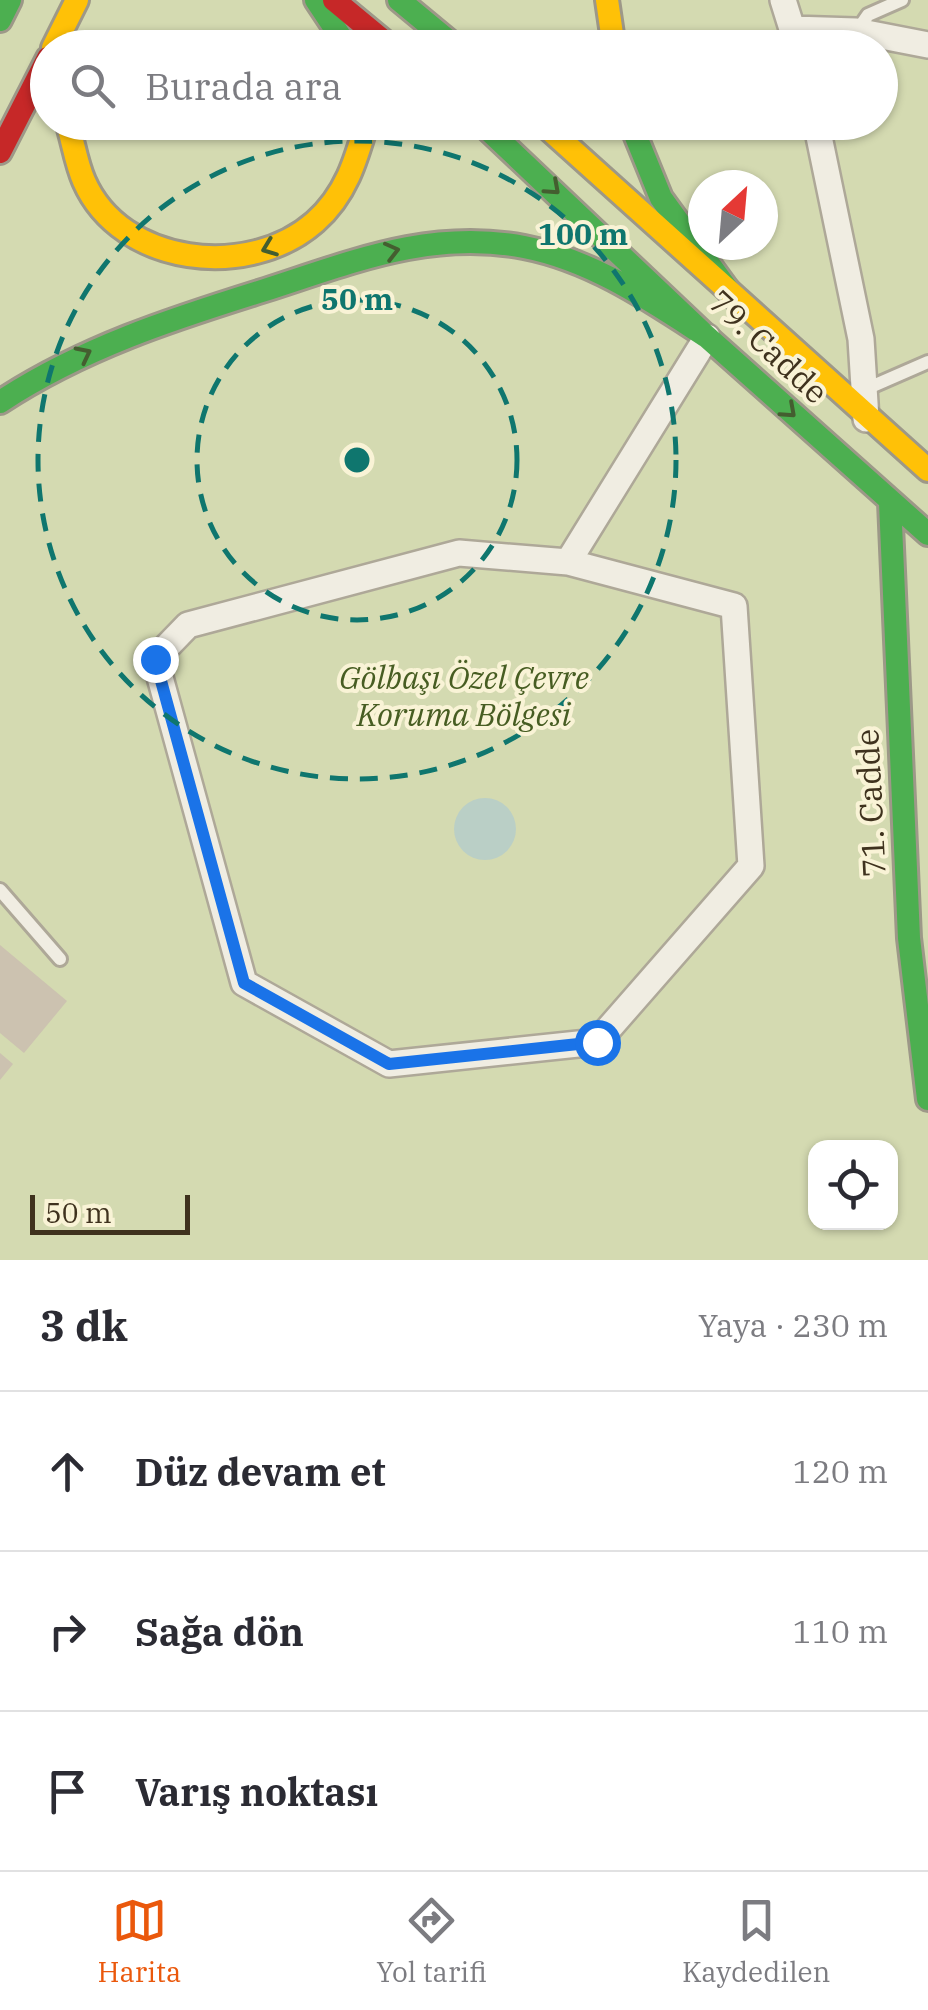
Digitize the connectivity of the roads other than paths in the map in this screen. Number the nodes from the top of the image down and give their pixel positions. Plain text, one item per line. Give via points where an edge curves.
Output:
1 (10, 0) edge
2 (77, 0) edge
3 (90, 0) edge
4 (316, 0) edge
5 (334, 0) edge
6 (400, 0) edge
7 (607, 0) edge
8 (782, 0) edge
9 (902, 0) edge
10 (0, 20) edge
11 (62, 30) edge
12 (82, 30) edge
13 (336, 30) edge
14 (370, 30) edge
15 (436, 30) edge
16 (611, 30) edge
17 (792, 30) edge
18 (857, 30) edge
19 (898, 39) edge
20 (928, 45) edge
21 (30, 93) edge
22 (69, 140) edge
23 (364, 140) edge
24 (499, 140) edge
25 (561, 140) edge
26 (637, 140) edge
27 (820, 140) edge
28 (0, 152) edge
29 (733, 297) junction
30 (707, 337) junction
31 (928, 362) edge
32 (866, 389) junction
33 (0, 402) edge
34 (866, 418) junction
35 (928, 470) edge
36 (890, 502) junction
37 (928, 534) edge
38 (568, 562) junction
39 (0, 890) edge
40 (60, 959) dead end
41 (928, 1099) edge

1 - 10 main road
2 - 11 main road
3 - 12 main road
4 - 13 main road
5 - 14 main road
6 - 15 main road
7 - 16 main road
8 - 17 street
9 - 18 lane via 868,15
19 - 20 street
21 - 28 main road
23 -> 22 main road via 350,178 306,230 248,256 205,260 170,256 102,212
24 -> 30 main road, 79. Cadde
25 - 29 main road, 79. Cadde
26 - 29 main road via 661,198
27 - 32 street
29 - 34 main road, 79. Cadde
33 -> 30 main road via 109,342 424,243 499,243 578,262
30 -> 36 main road, 79. Cadde
30 - 38 street
31 - 32 lane
32 - 34 street
34 - 35 main road, 79. Cadde
36 - 37 main road, 79. Cadde
36 - 41 main road, 71. Cadde via 909,938
38 - 38 street via 459,554 188,625 155,659 244,983 389,1064 597,1042 751,866 734,606
39 - 40 lane

